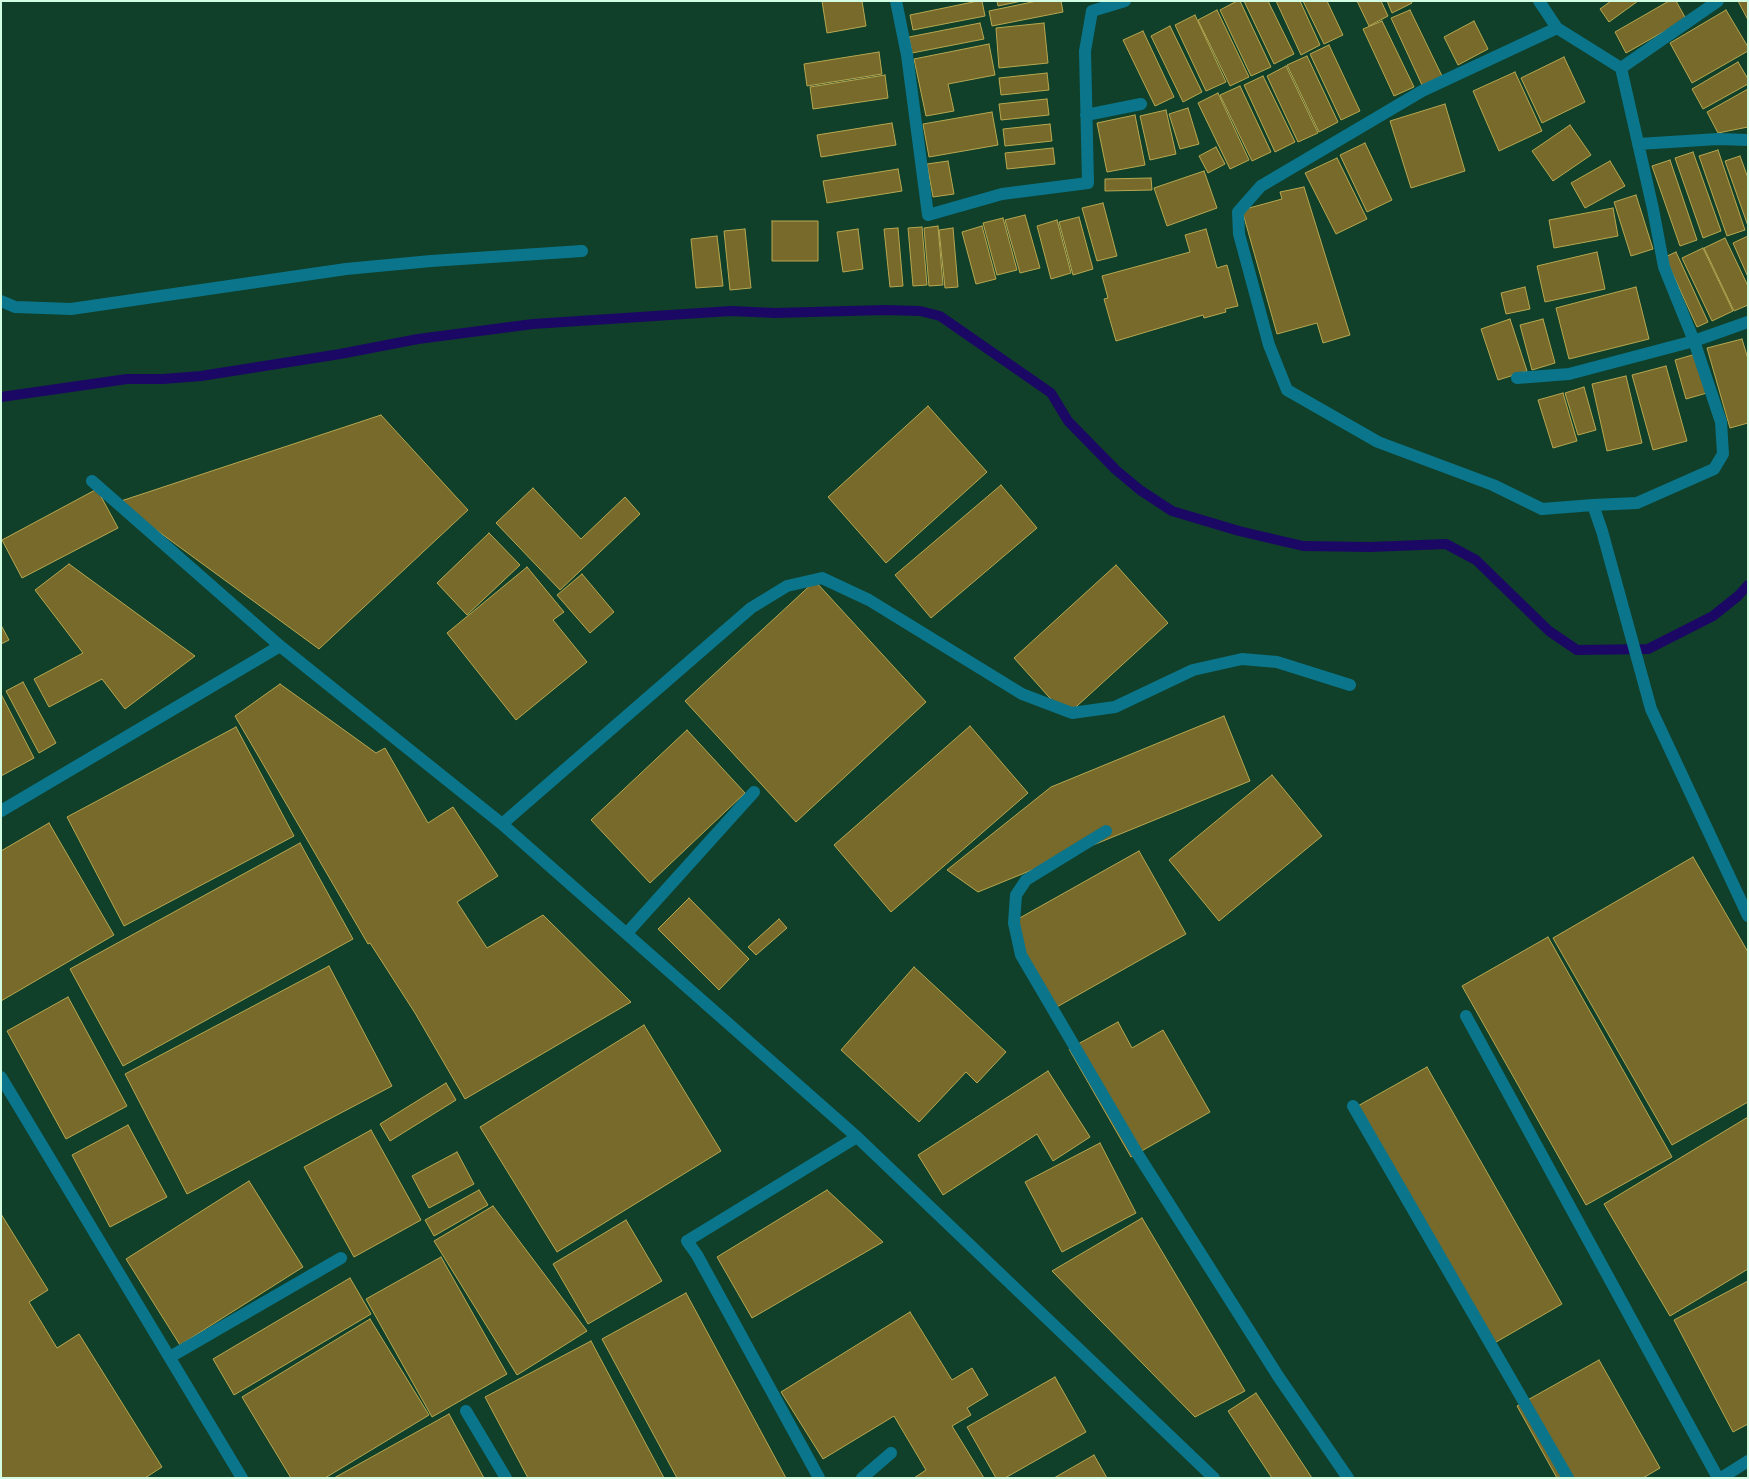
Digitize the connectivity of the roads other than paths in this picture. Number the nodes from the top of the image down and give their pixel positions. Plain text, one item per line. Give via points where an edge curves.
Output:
1 (896, 1) edge
2 (1125, 1) edge
3 (1539, 1) edge
4 (1718, 1) edge
5 (1092, 6) edge
6 (1557, 28) junction
7 (1620, 68) junction
8 (1141, 104) dead end
9 (1086, 115) junction
10 (1748, 140) edge
11 (1638, 144) junction
12 (582, 251) dead end
13 (1, 302) edge
14 (1748, 322) edge
15 (1694, 341) junction
16 (1517, 378) dead end
17 (92, 481) dead end
18 (1593, 504) junction
19 (280, 646) junction
20 (1350, 685) dead end
21 (754, 792) dead end
22 (1, 811) edge
23 (502, 824) junction
24 (1106, 831) dead end
25 (1748, 916) edge
26 (627, 933) junction
27 (1466, 1016) dead end
28 (1, 1077) edge
29 (5, 1093) edge
30 (1354, 1106) dead end
31 (857, 1137) junction
32 (341, 1258) dead end
33 (170, 1358) junction
34 (466, 1411) dead end
35 (891, 1453) dead end
36 (1748, 1461) edge
37 (242, 1478) edge
38 (506, 1478) edge
39 (820, 1478) edge
40 (862, 1478) edge
41 (1214, 1478) edge
42 (1348, 1478) edge
43 (1568, 1478) edge
44 (1720, 1478) edge

1 - 9 street via 907,55 928,214 1002,194 1088,183
2 - 5 street
3 - 6 street
4 - 7 street
5 - 9 street via 1085,51
6 - 7 street
6 - 18 street via 1422,91 1260,186 1238,212 1239,234 1269,345 1287,390 1378,442 1493,485 1542,509
7 - 11 street
8 - 9 street
10 - 11 street
11 - 15 street via 1664,267
12 - 13 street via 346,268 71,309 15,306
14 - 15 street
15 - 16 street via 1569,374
15 - 18 street via 1721,422 1722,454 1714,469 1637,503
17 - 19 street
18 - 25 street via 1651,709
19 - 22 street
19 - 23 street
20 - 23 street via 1277,662 1242,658 1193,670 1115,708 1072,713 1022,694 869,600 822,578 788,586 751,608
21 - 26 street
23 - 26 street
24 - 42 street via 1026,880 1016,895 1014,923 1021,955 1137,1153 1278,1376
26 - 31 street
27 - 44 street
28 - 29 street
29 - 33 street
30 - 43 street
31 - 39 street via 687,1241
31 - 41 street
32 - 33 street
33 - 37 street
34 - 38 street
35 - 40 street
36 - 44 street

